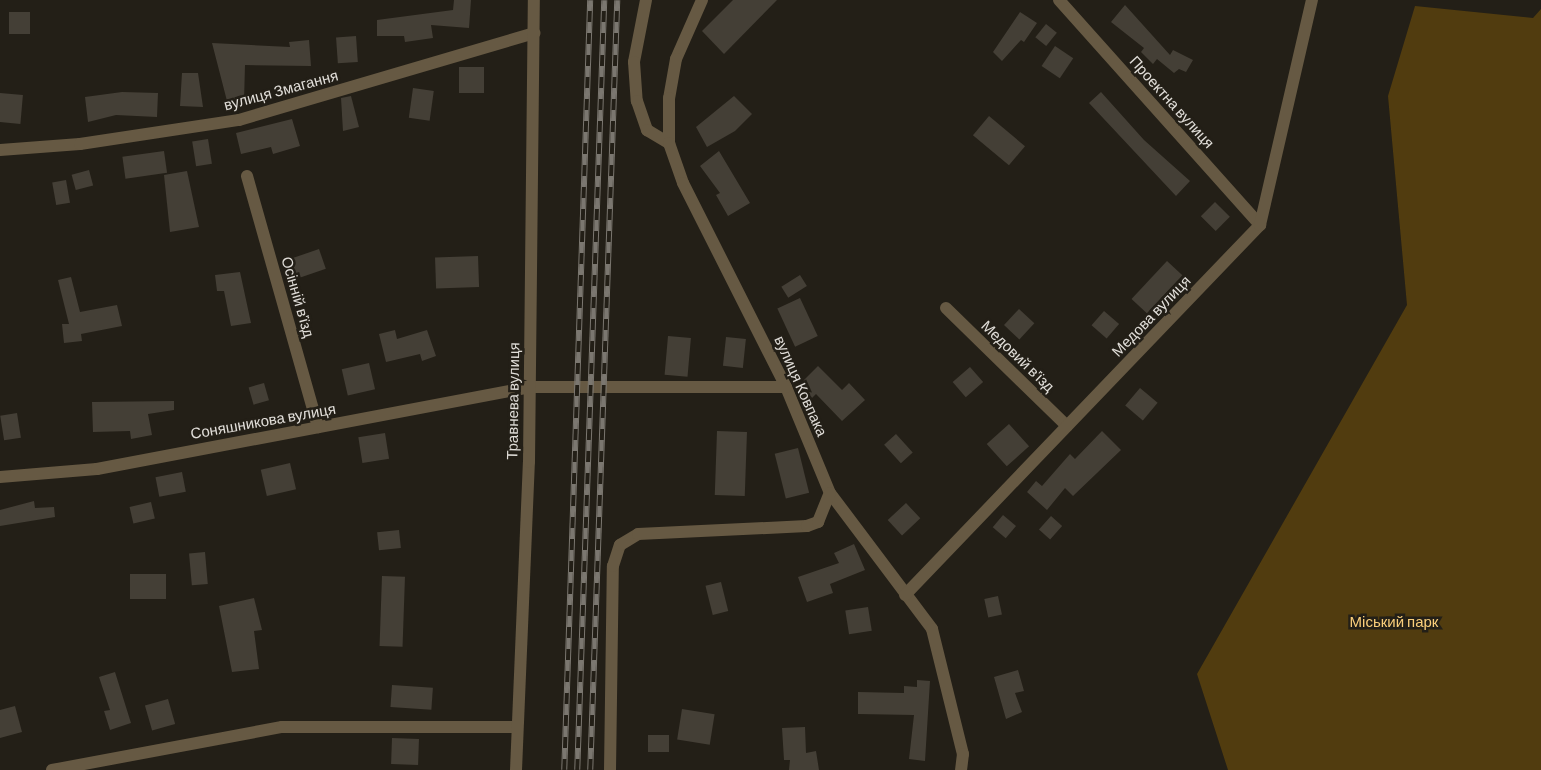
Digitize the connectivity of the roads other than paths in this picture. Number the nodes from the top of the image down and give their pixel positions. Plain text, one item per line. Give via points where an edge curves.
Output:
1 (534, 0) edge
2 (646, 0) edge
3 (702, 0) edge
4 (1059, 0) edge
5 (1312, 0) edge
6 (534, 33) junction
7 (669, 143) junction
8 (0, 150) edge
9 (247, 176) dead end
10 (1260, 226) junction
11 (946, 308) dead end
12 (530, 387) junction
13 (786, 387) junction
14 (1067, 426) junction
15 (318, 427) junction
16 (0, 477) edge
17 (830, 493) junction
18 (905, 596) junction
19 (517, 726) junction
20 (52, 770) edge
21 (516, 770) edge
22 (610, 770) edge
23 (961, 770) edge

1 - 6 street, Травнева вулиця
2 - 7 street via 634,62 637,101 647,130
3 - 7 street, вулиця Ковпака via 676,59 669,98
4 - 10 street, Проектна вулиця
5 - 10 street
6 - 8 street, вулиця Змагання via 239,120 80,144
6 - 12 street, Травнева вулиця
7 - 13 street, вулиця Ковпака via 683,183
9 - 15 street, Осінній в'їзд
10 - 14 street, Медова вулиця
11 - 14 street, Медовий в'їзд
12 - 13 street, Соняшникова вулиця
12 - 15 street, Соняшникова вулиця
12 - 19 street, Травнева вулиця
13 - 17 street, вулиця Ковпака
14 - 18 street, Медова вулиця
15 - 16 street, Соняшникова вулиця via 97,469
17 - 18 street, вулиця Ковпака
17 - 22 street via 818,522 807,526 638,534 620,545 613,566
18 - 23 street, вулиця Ковпака via 932,629 963,754
19 - 20 street via 282,727
19 - 21 street, Травнева вулиця

